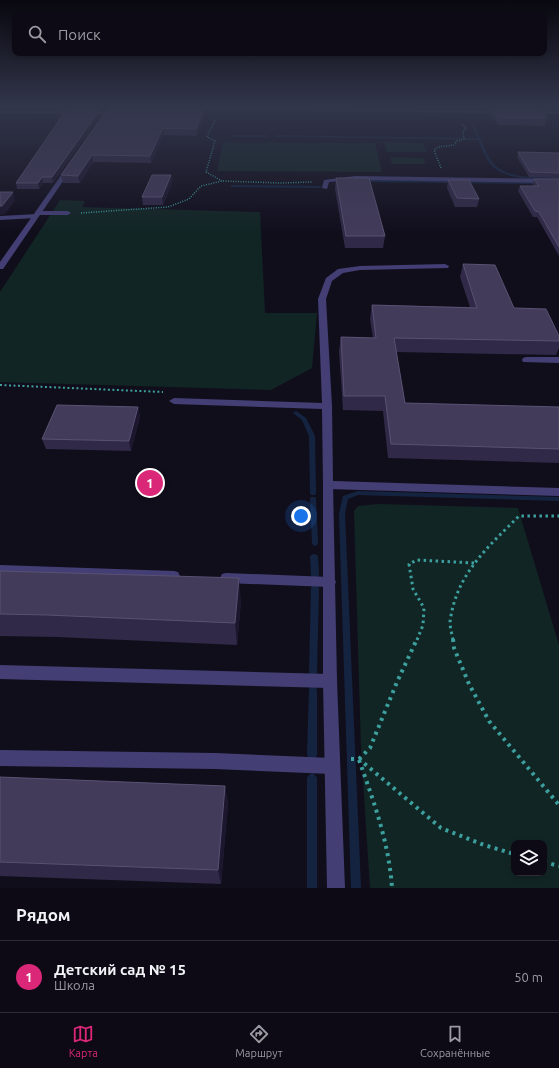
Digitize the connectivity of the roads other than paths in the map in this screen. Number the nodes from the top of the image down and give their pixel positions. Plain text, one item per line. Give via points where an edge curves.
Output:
1 (73, 163) edge
2 (559, 182) edge
3 (326, 188) dead end
4 (68, 213) road end
5 (37, 215) junction
6 (0, 218) edge
7 (445, 266) dead end
8 (0, 267) edge
9 (526, 360) dead end
10 (559, 360) edge
11 (174, 401) dead end
12 (327, 406) junction
13 (328, 485) junction
14 (559, 492) edge
15 (0, 570) edge
16 (189, 577) edge
17 (212, 578) edge
18 (330, 582) junction
19 (0, 672) edge
20 (330, 681) junction
21 (0, 758) edge
22 (332, 766) junction
23 (336, 888) edge

1 - 5 street
2 - 3 street via 355,178 326,181
4 - 5 street
5 - 6 street
5 - 8 street
7 - 12 street via 360,268 341,271 329,280 322,299
9 - 10 street
11 - 12 street
12 - 13 street
13 - 14 street
13 - 18 street
15 - 16 street
17 - 18 street
18 - 20 street
19 - 20 street
20 - 22 street
21 - 22 street via 215,761
22 - 23 street

